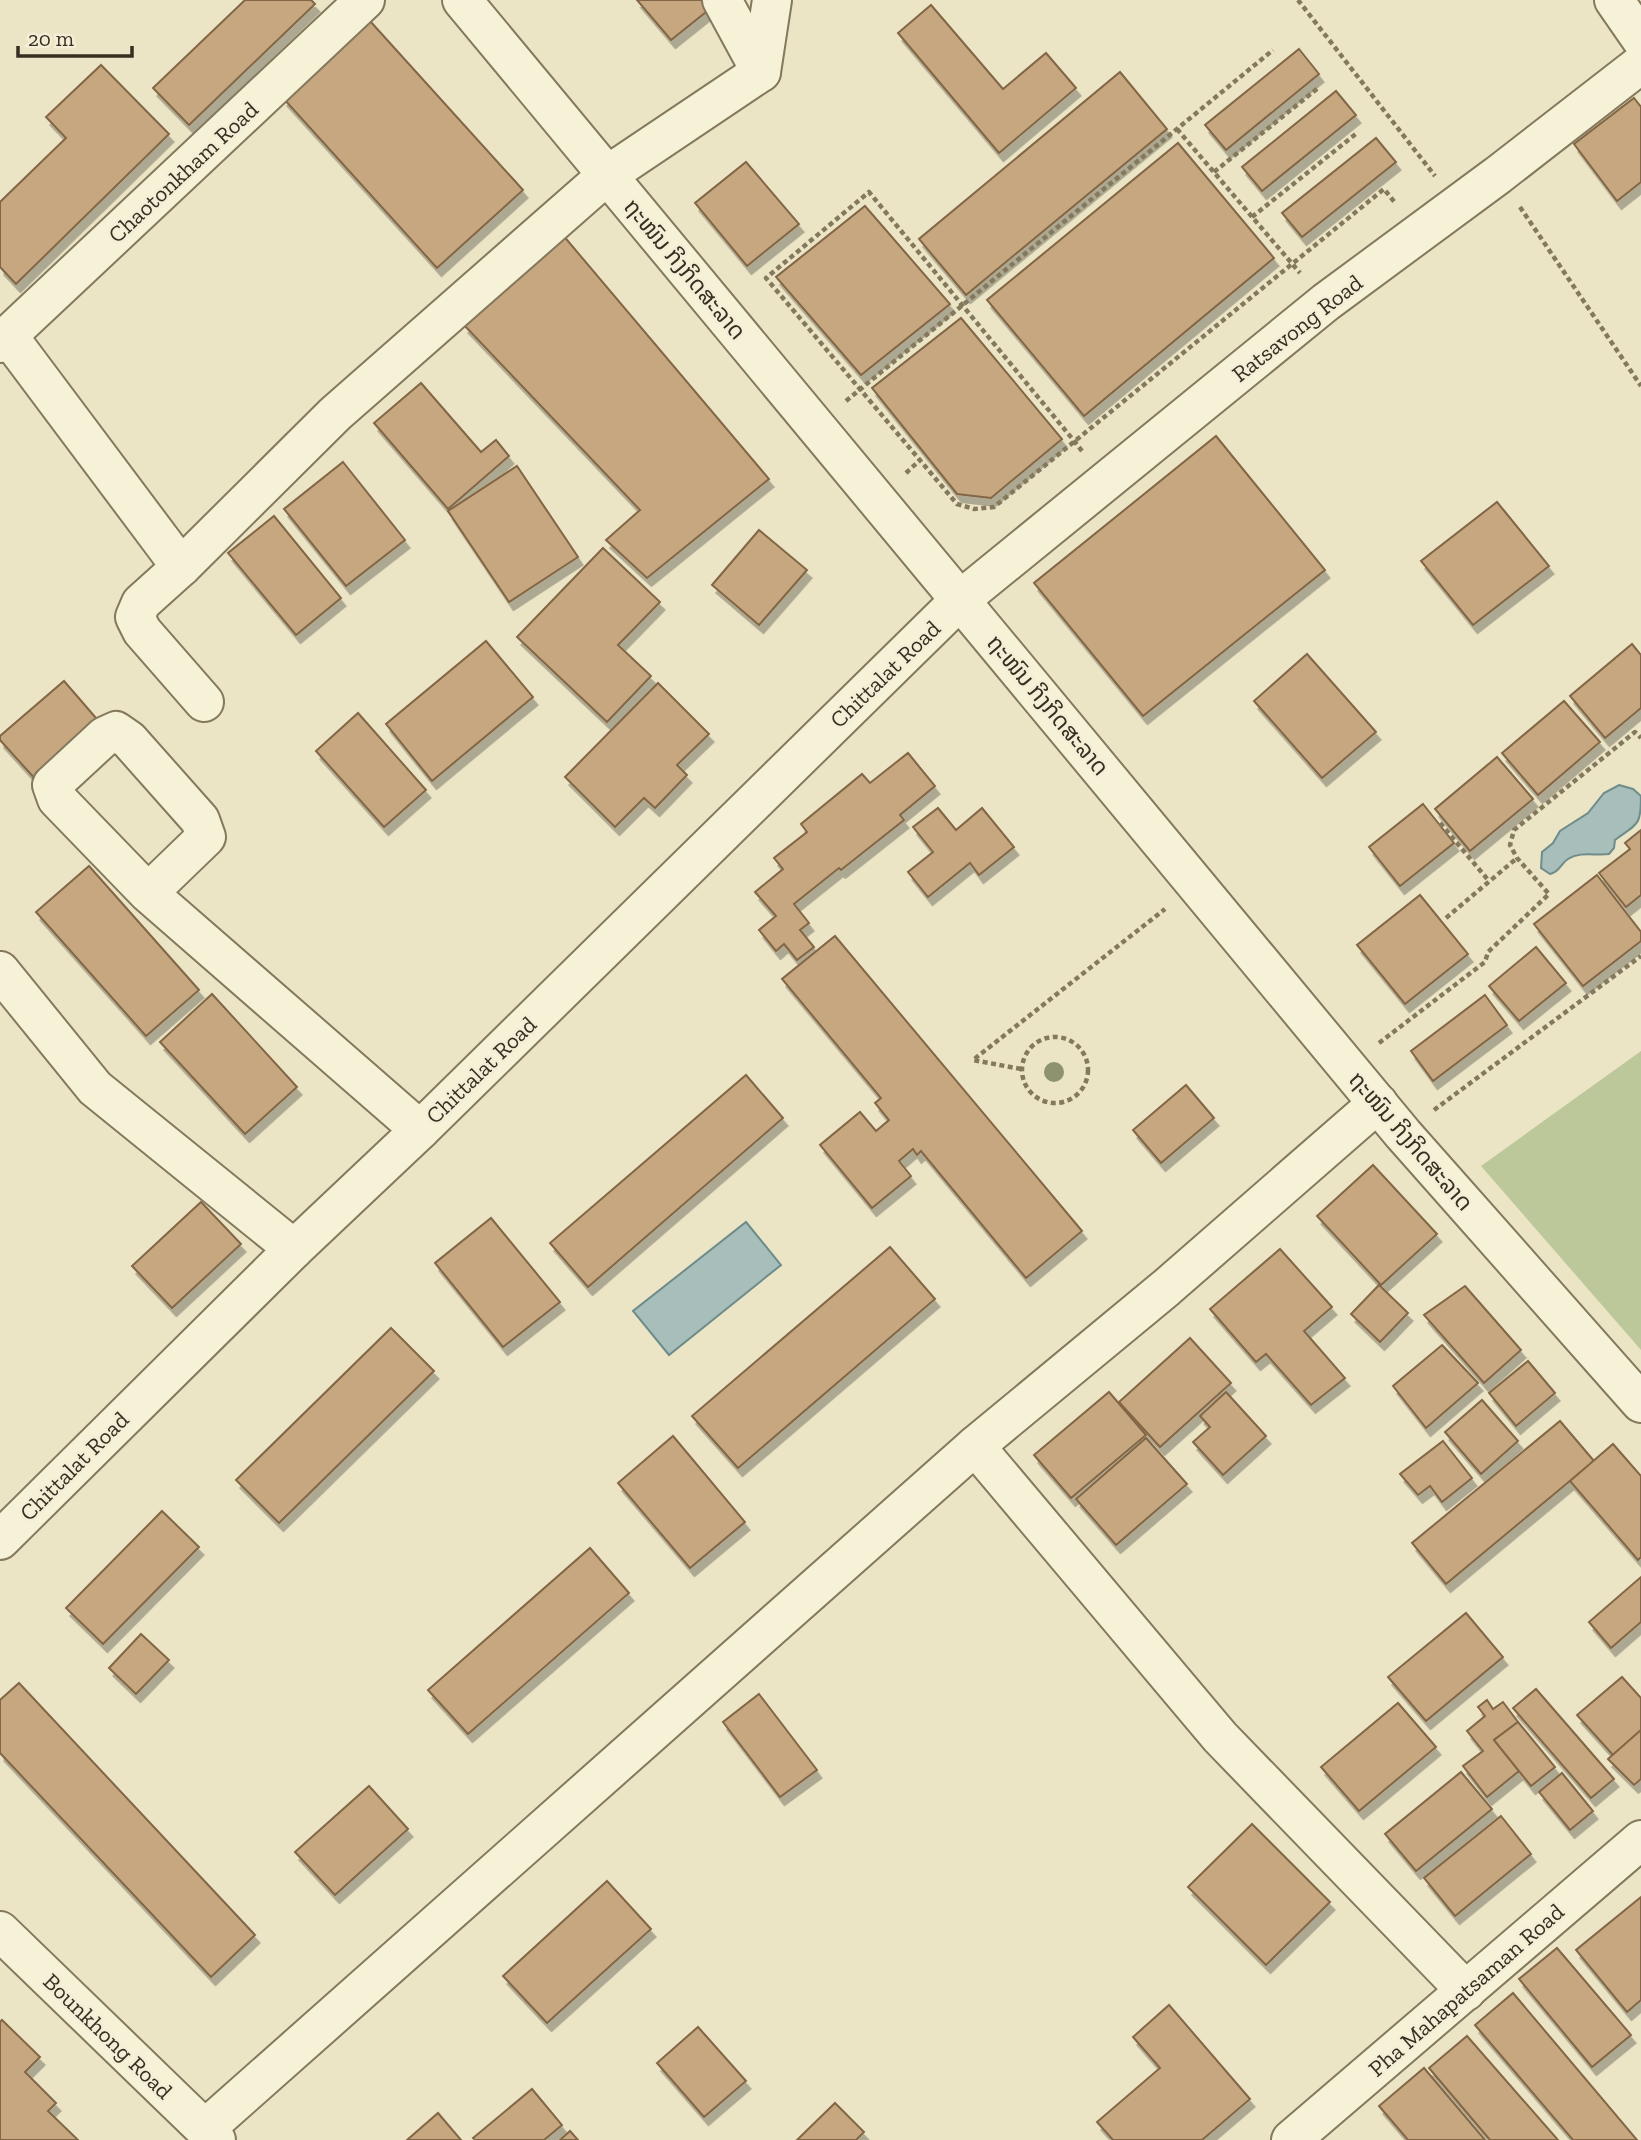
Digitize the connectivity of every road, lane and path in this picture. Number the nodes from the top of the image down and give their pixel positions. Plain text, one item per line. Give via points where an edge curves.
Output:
1 (365, 0) edge
2 (462, 0) edge
3 (722, 0) edge
4 (772, 0) edge
5 (1298, 0) edge
6 (1614, 0) edge
7 (1273, 50) dead end
8 (1638, 66) edge
9 (761, 72) junction
10 (1318, 88) dead end
11 (1177, 129) junction
12 (1357, 133) dead end
13 (1214, 172) junction
14 (1499, 175) junction
15 (606, 176) junction
16 (1384, 189) dead end
17 (1457, 205) junction
18 (1252, 216) junction
19 (1292, 264) junction
20 (961, 305) junction
21 (4, 339) edge
22 (1641, 386) edge
23 (859, 388) junction
24 (1074, 442) junction
25 (181, 567) junction
26 (960, 600) junction
27 (204, 702) dead end
28 (1641, 738) edge
29 (1440, 823) dead end
30 (1517, 858) junction
31 (1489, 881) junction
32 (1197, 884) junction
33 (148, 893) dead end
34 (1446, 918) dead end
35 (1641, 956) edge
36 (0, 971) edge
37 (1347, 1067) junction
38 (1021, 1069) junction
39 (1378, 1103) junction
40 (420, 1130) junction
41 (1403, 1134) junction
42 (294, 1249) junction
43 (1641, 1403) edge
44 (975, 1446) junction
45 (0, 1540) edge
46 (1641, 1840) edge
47 (0, 1931) edge
48 (1466, 1991) junction
49 (211, 2134) edge
50 (1291, 2140) edge

1 - 21 street, Chaotonkham Road
2 - 15 street, ຖະໜົນ ກິງກິດສະລາດ
3 - 9 street
4 - 9 street
5 - 17 path
6 - 8 street
7 - 11 path
8 - 14 street, Ratsavong Road
9 - 15 street
10 - 13 path
11 - 13 path
11 - 20 path
12 - 18 path
13 - 18 path
14 - 17 street, Ratsavong Road
14 - 22 path
15 - 25 street via 335,414
15 - 26 street, ຖະໜົນ ກິງກິດສະລາດ
16 - 19 path
17 - 26 street, Ratsavong Road via 1326,302
18 - 19 path
19 - 24 path
20 - 23 path
20 - 23 path via 869,192 766,278
20 - 24 path
21 - 25 street
23 - 24 path via 957,504 974,509 994,507
25 - 27 street via 141,603 135,617
26 - 32 street, ຖະໜົນ ກິງກິດສະລາດ
26 - 40 street, Chittalat Road
28 - 30 path via 1635,732 1514,830 1510,845
29 - 31 path
30 - 31 path
30 - 37 path via 1549,894 1488,952 1485,962
31 - 34 path
32 - 37 street, ຖະໜົນ ກິງກິດສະລາດ
32 - 38 path via 974,1060
33 - 40 street
35 - 41 path
36 - 42 street via 95,1087
37 - 39 street, ຖະໜົນ ກິງກິດສະລາດ
38 - 38 path via 1030,1048 1050,1038 1072,1043 1088,1069 1082,1089 1074,1097 1054,1103 1034,1097
39 - 41 street, ຖະໜົນ ກິງກິດສະລາດ
39 - 44 street
40 - 42 street, Chittalat Road
41 - 43 street, ຖະໜົນ ກິງກິດສະລາດ
42 - 45 street, Chittalat Road
44 - 48 street via 1220,1737
44 - 49 street
46 - 48 street, Pha Mahapatsaman Road
47 - 49 street, Bounkhong Road
48 - 50 street, Pha Mahapatsaman Road

